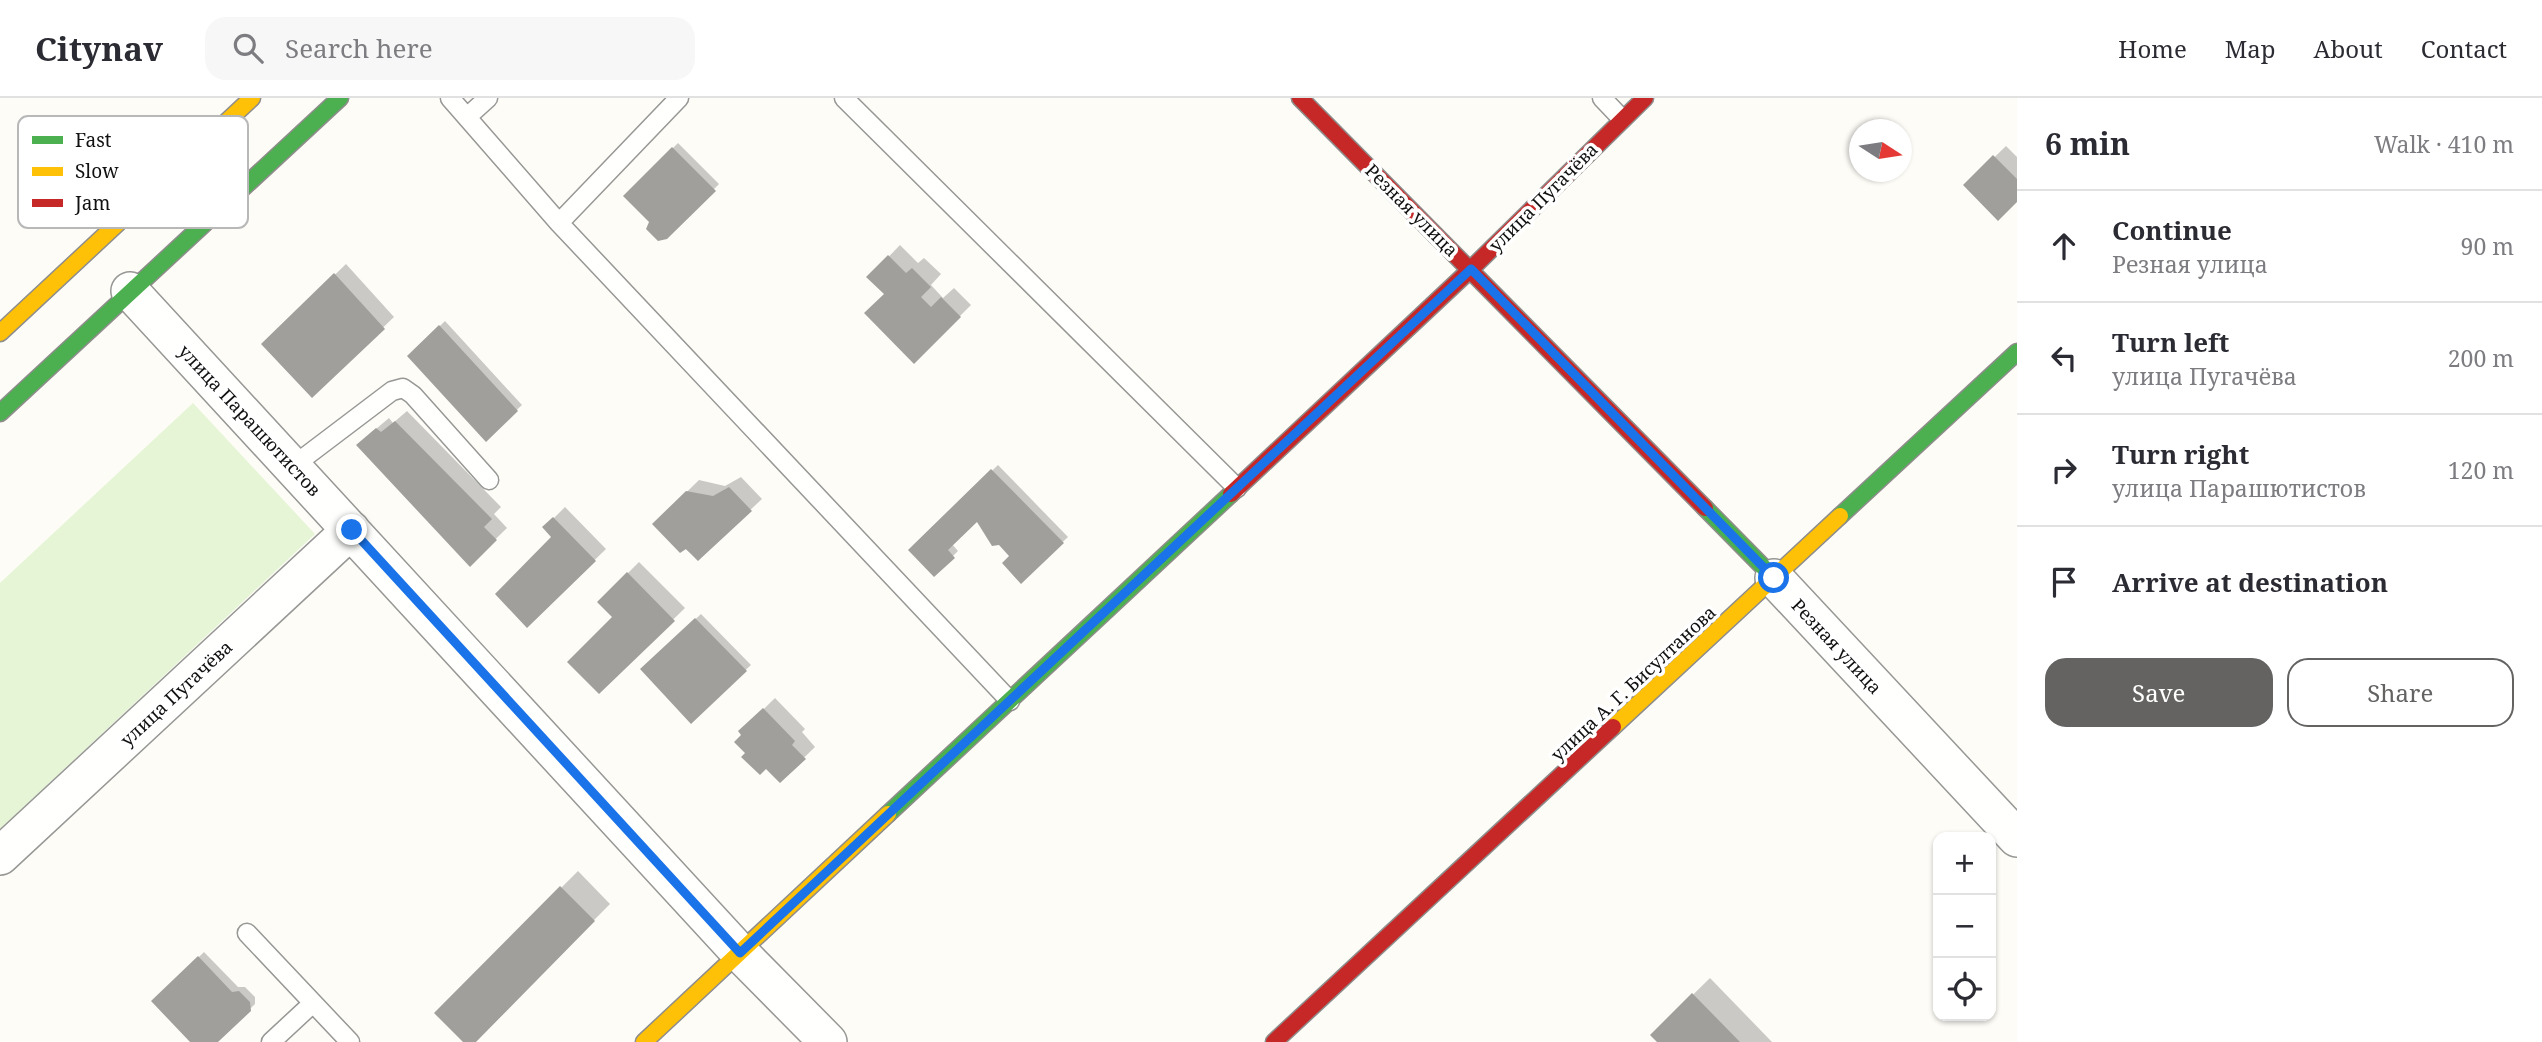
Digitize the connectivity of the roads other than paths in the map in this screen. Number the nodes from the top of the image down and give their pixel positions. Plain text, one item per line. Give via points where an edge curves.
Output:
1 (252, 98) edge
2 (340, 98) edge
3 (450, 98) edge
4 (488, 98) edge
5 (679, 98) edge
6 (844, 98) edge
7 (1300, 98) edge
8 (1602, 98) edge
9 (1645, 98) edge
10 (233, 116) edge
11 (467, 117) junction
12 (1622, 119) junction
13 (248, 183) edge
14 (559, 223) junction
15 (113, 228) edge
16 (199, 228) edge
17 (1471, 269) junction
18 (130, 291) junction
19 (0, 333) edge
20 (2017, 352) edge
21 (0, 413) edge
22 (293, 466) junction
23 (489, 480) dead end
24 (1237, 488) junction
25 (352, 530) junction
26 (1774, 578) junction
27 (1010, 701) junction
28 (2017, 838) edge
29 (0, 856) edge
30 (247, 933) dead end
31 (740, 953) junction
32 (313, 1003) junction
33 (271, 1042) edge
34 (350, 1042) edge
35 (644, 1042) edge
36 (828, 1042) edge
37 (1274, 1042) edge

1 - 10 street
2 - 13 street
3 - 11 lane
4 - 11 lane
5 - 14 lane
6 - 24 lane
7 - 17 street, Резная улица
8 - 12 lane
9 - 12 street, улица Пугачёва
11 - 14 lane
12 - 17 street, улица Пугачёва
14 - 27 lane
15 - 19 street
16 - 18 street
17 - 24 street, улица Пугачёва
17 - 26 street, Резная улица
18 - 21 street
18 - 22 street, улица Парашютистов
20 - 26 street, улица А. Г. Бисултанова
22 - 23 lane via 392,391 403,388
22 - 25 street, улица Парашютистов
24 - 27 street, улица Пугачёва
25 - 29 street, улица Пугачёва
25 - 31 street, улица Парашютистов
26 - 28 street, Резная улица
26 - 37 street, улица А. Г. Бисултанова
27 - 31 street, улица Пугачёва
30 - 32 lane
31 - 35 street, улица Пугачёва
31 - 36 street, улица Парашютистов
32 - 33 lane
32 - 34 lane

